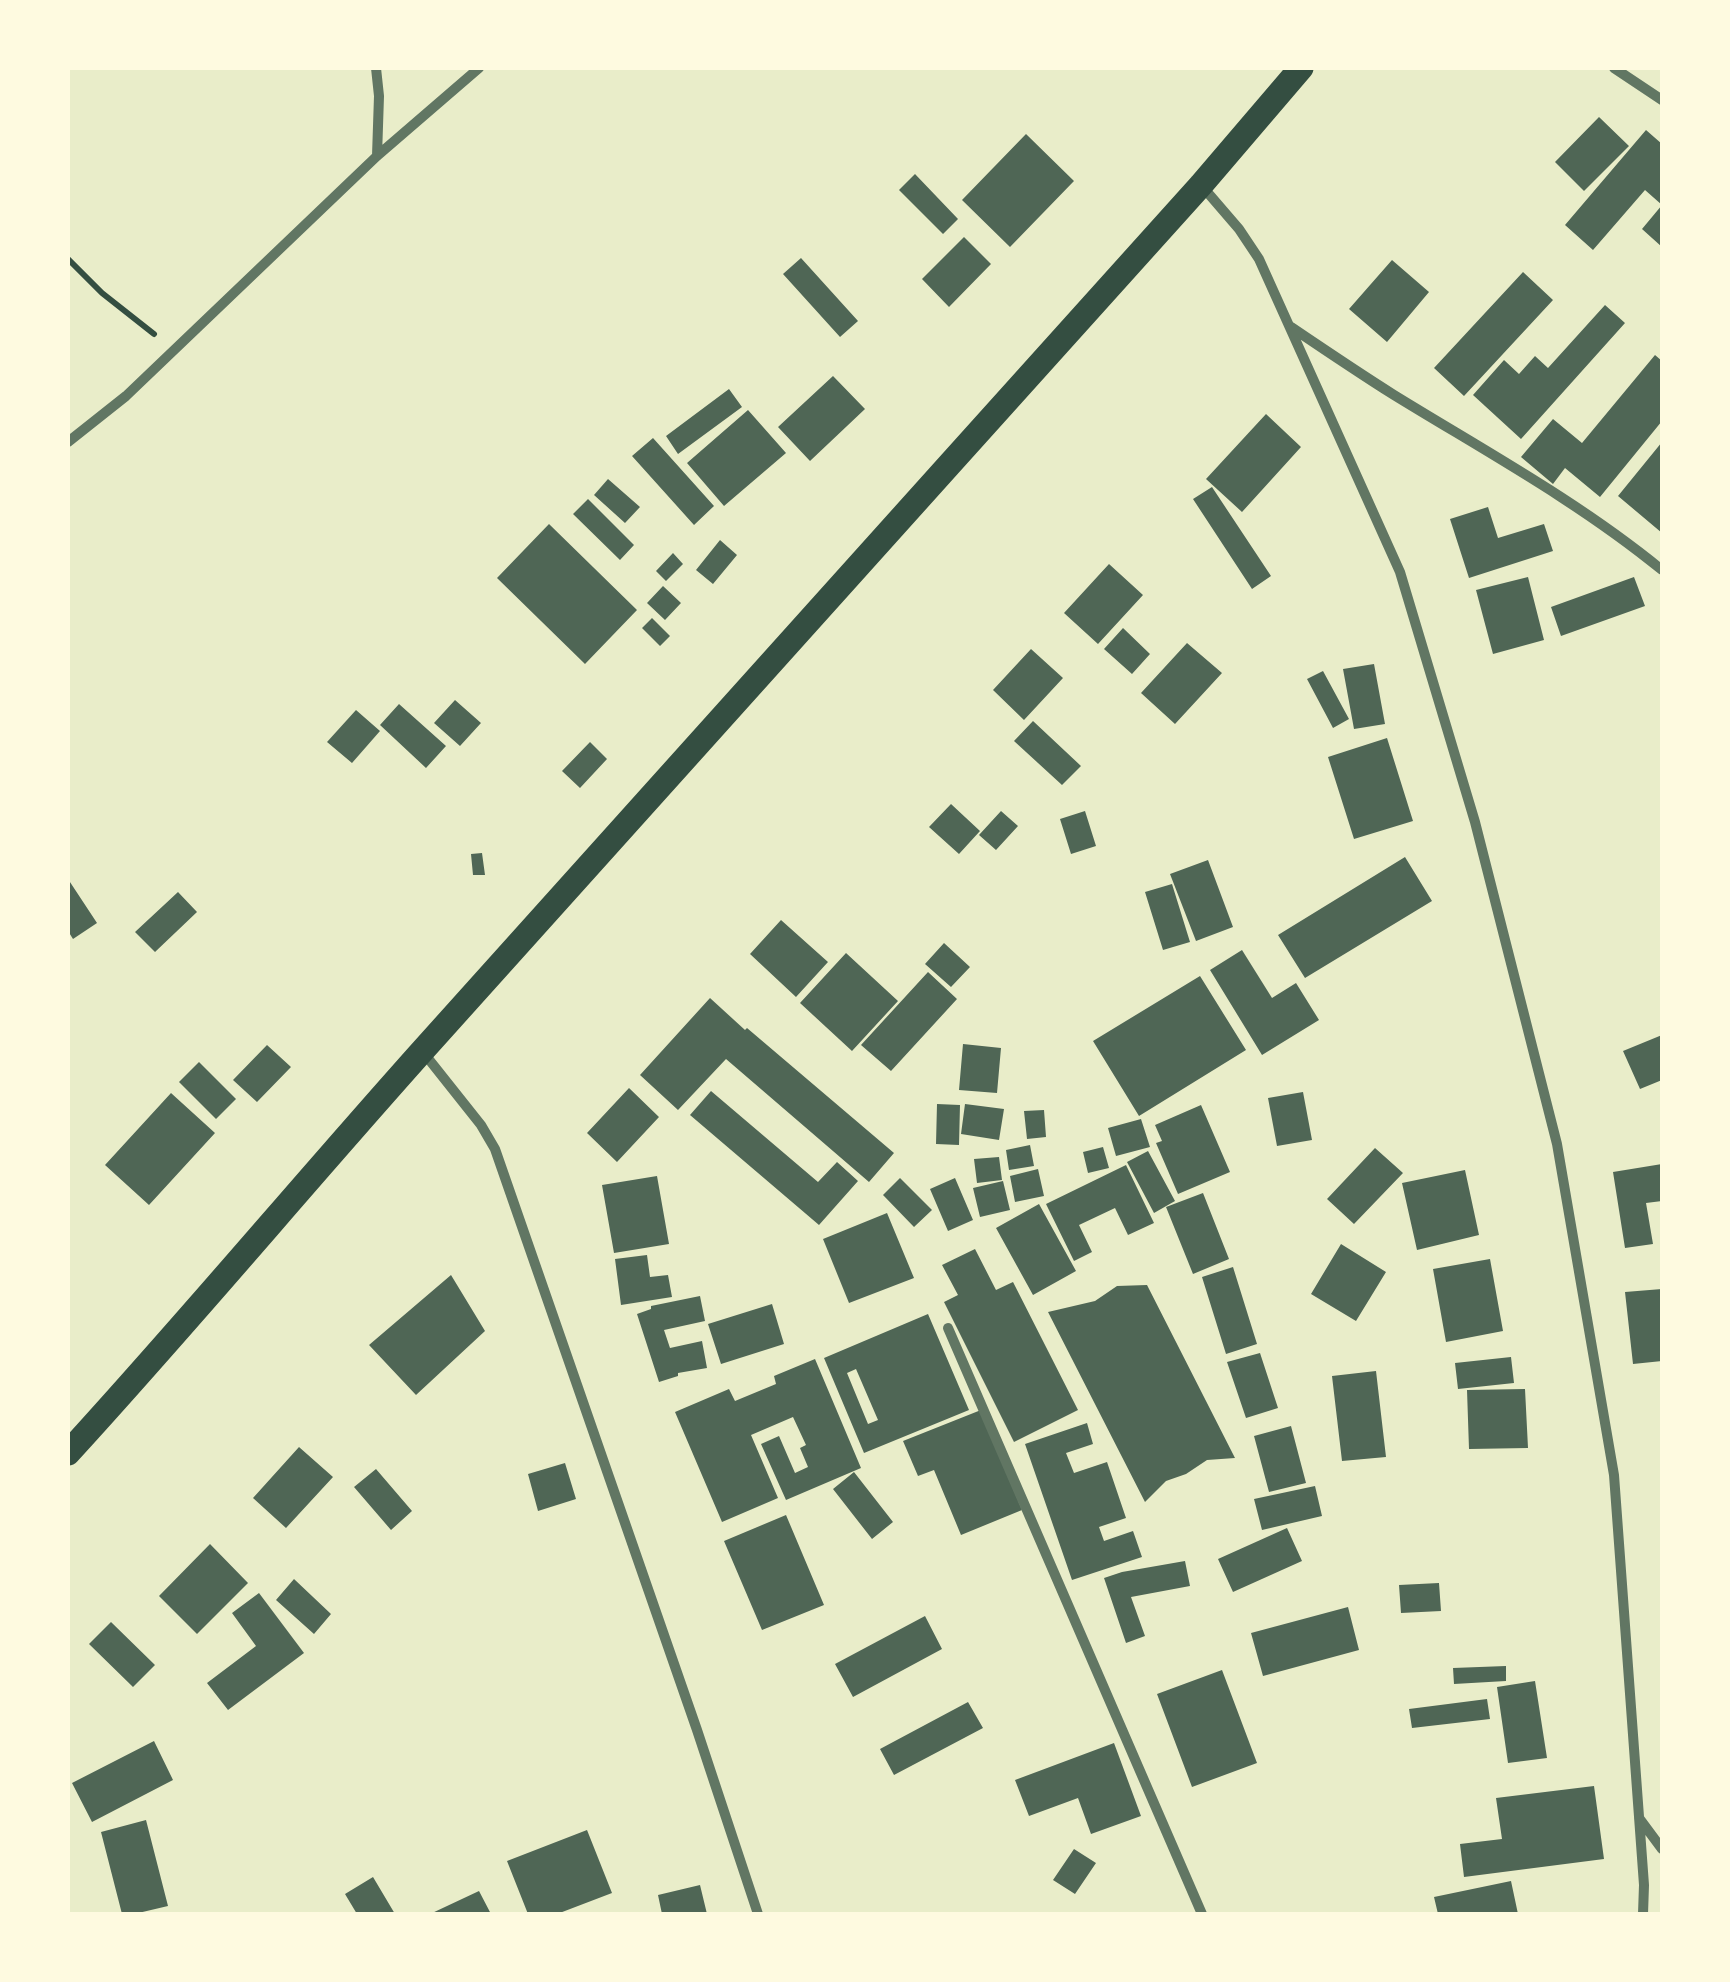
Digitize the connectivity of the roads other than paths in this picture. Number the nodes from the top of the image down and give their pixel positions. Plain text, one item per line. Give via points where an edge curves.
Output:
1 (376, 68) edge
2 (479, 68) edge
3 (1301, 68) edge
4 (1614, 68) edge
5 (1662, 100) edge
6 (377, 156) junction
7 (1201, 185) junction
8 (1290, 326) junction
9 (68, 442) edge
10 (1662, 570) edge
11 (422, 1051) junction
12 (948, 1328) dead end
13 (68, 1453) edge
14 (1639, 1818) junction
15 (1662, 1849) edge
16 (758, 1914) edge
17 (1202, 1914) edge
18 (1643, 1914) edge

1 - 6 street
2 - 6 street
3 - 7 main road
4 - 5 street
6 - 9 street via 126,396
7 - 8 street via 1259,259
7 - 11 main road
8 - 10 street via 1538,480
8 - 14 street via 1400,572 1475,822 1557,1144 1614,1476
11 - 13 main road
11 - 16 street via 495,1149
12 - 17 street
14 - 15 street
14 - 18 street

